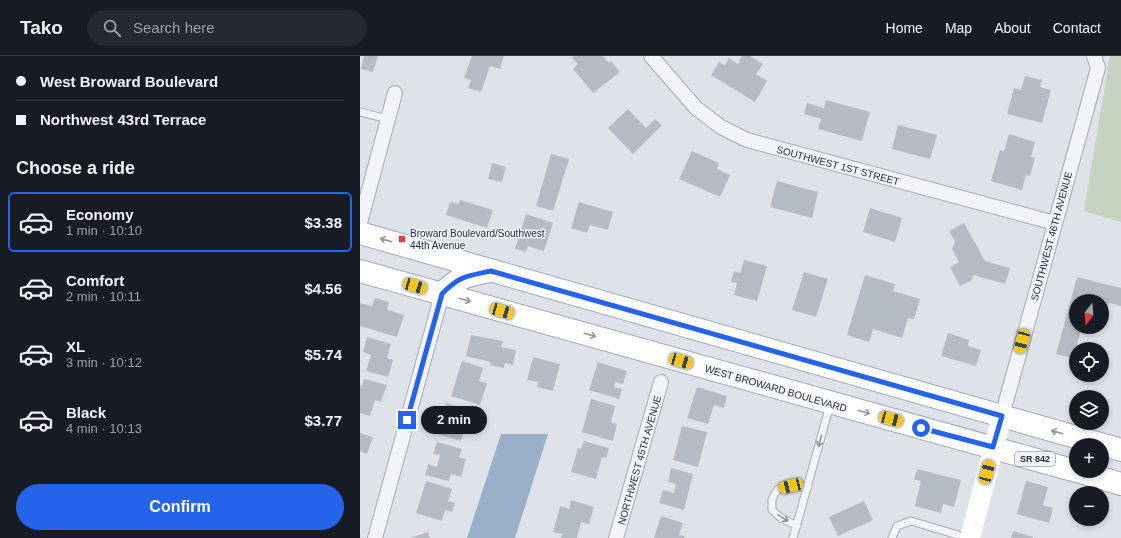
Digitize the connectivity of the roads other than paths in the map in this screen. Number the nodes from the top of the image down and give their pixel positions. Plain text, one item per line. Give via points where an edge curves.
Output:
1 (651, 56) edge
2 (1094, 56) edge
3 (396, 93) dead end
4 (360, 112) edge
5 (388, 119) junction
6 (364, 196) edge
7 (360, 223) edge
8 (1055, 223) junction
9 (360, 233) edge
10 (360, 271) edge
11 (491, 271) junction
12 (442, 294) junction
13 (661, 382) dead end
14 (830, 403) junction
15 (1002, 416) junction
16 (993, 447) junction
17 (1121, 450) edge
18 (1069, 469) edge
19 (1100, 478) edge
20 (1121, 484) edge
21 (808, 487) junction
22 (797, 526) junction
23 (375, 538) edge
24 (616, 538) edge
25 (793, 538) edge
26 (892, 538) edge
27 (969, 538) edge

1 - 8 street, SOUTHWEST 1ST STREET via 696,108 721,127 747,140
2 - 8 street, SOUTHWEST 46TH AVENUE via 1098,68
3 - 5 street
4 - 5 lane
5 - 6 street
6 - 7 street
8 - 15 street, SOUTHWEST 46TH AVENUE
11 -> 9 main road
10 - 12 main road, WEST BROWARD BOULEVARD / SR 842
11 - 12 main road via 454,281
11 - 15 main road
12 -> 14 main road, WEST BROWARD BOULEVARD / SR 842
12 - 23 street
13 - 24 street, NORTHWEST 45TH AVENUE
14 -> 16 main road, WEST BROWARD BOULEVARD / SR 842
14 -> 21 lane
15 - 16 street
17 -> 15 main road
16 - 18 main road, WEST BROWARD BOULEVARD / SR 842
16 - 27 street
19 - 20 main road, WEST BROWARD BOULEVARD / SR 842
21 - 22 lane
21 -> 22 lane via 791,486 778,489 772,499 772,510
22 - 25 lane
26 - 27 lane via 897,526 911,521

